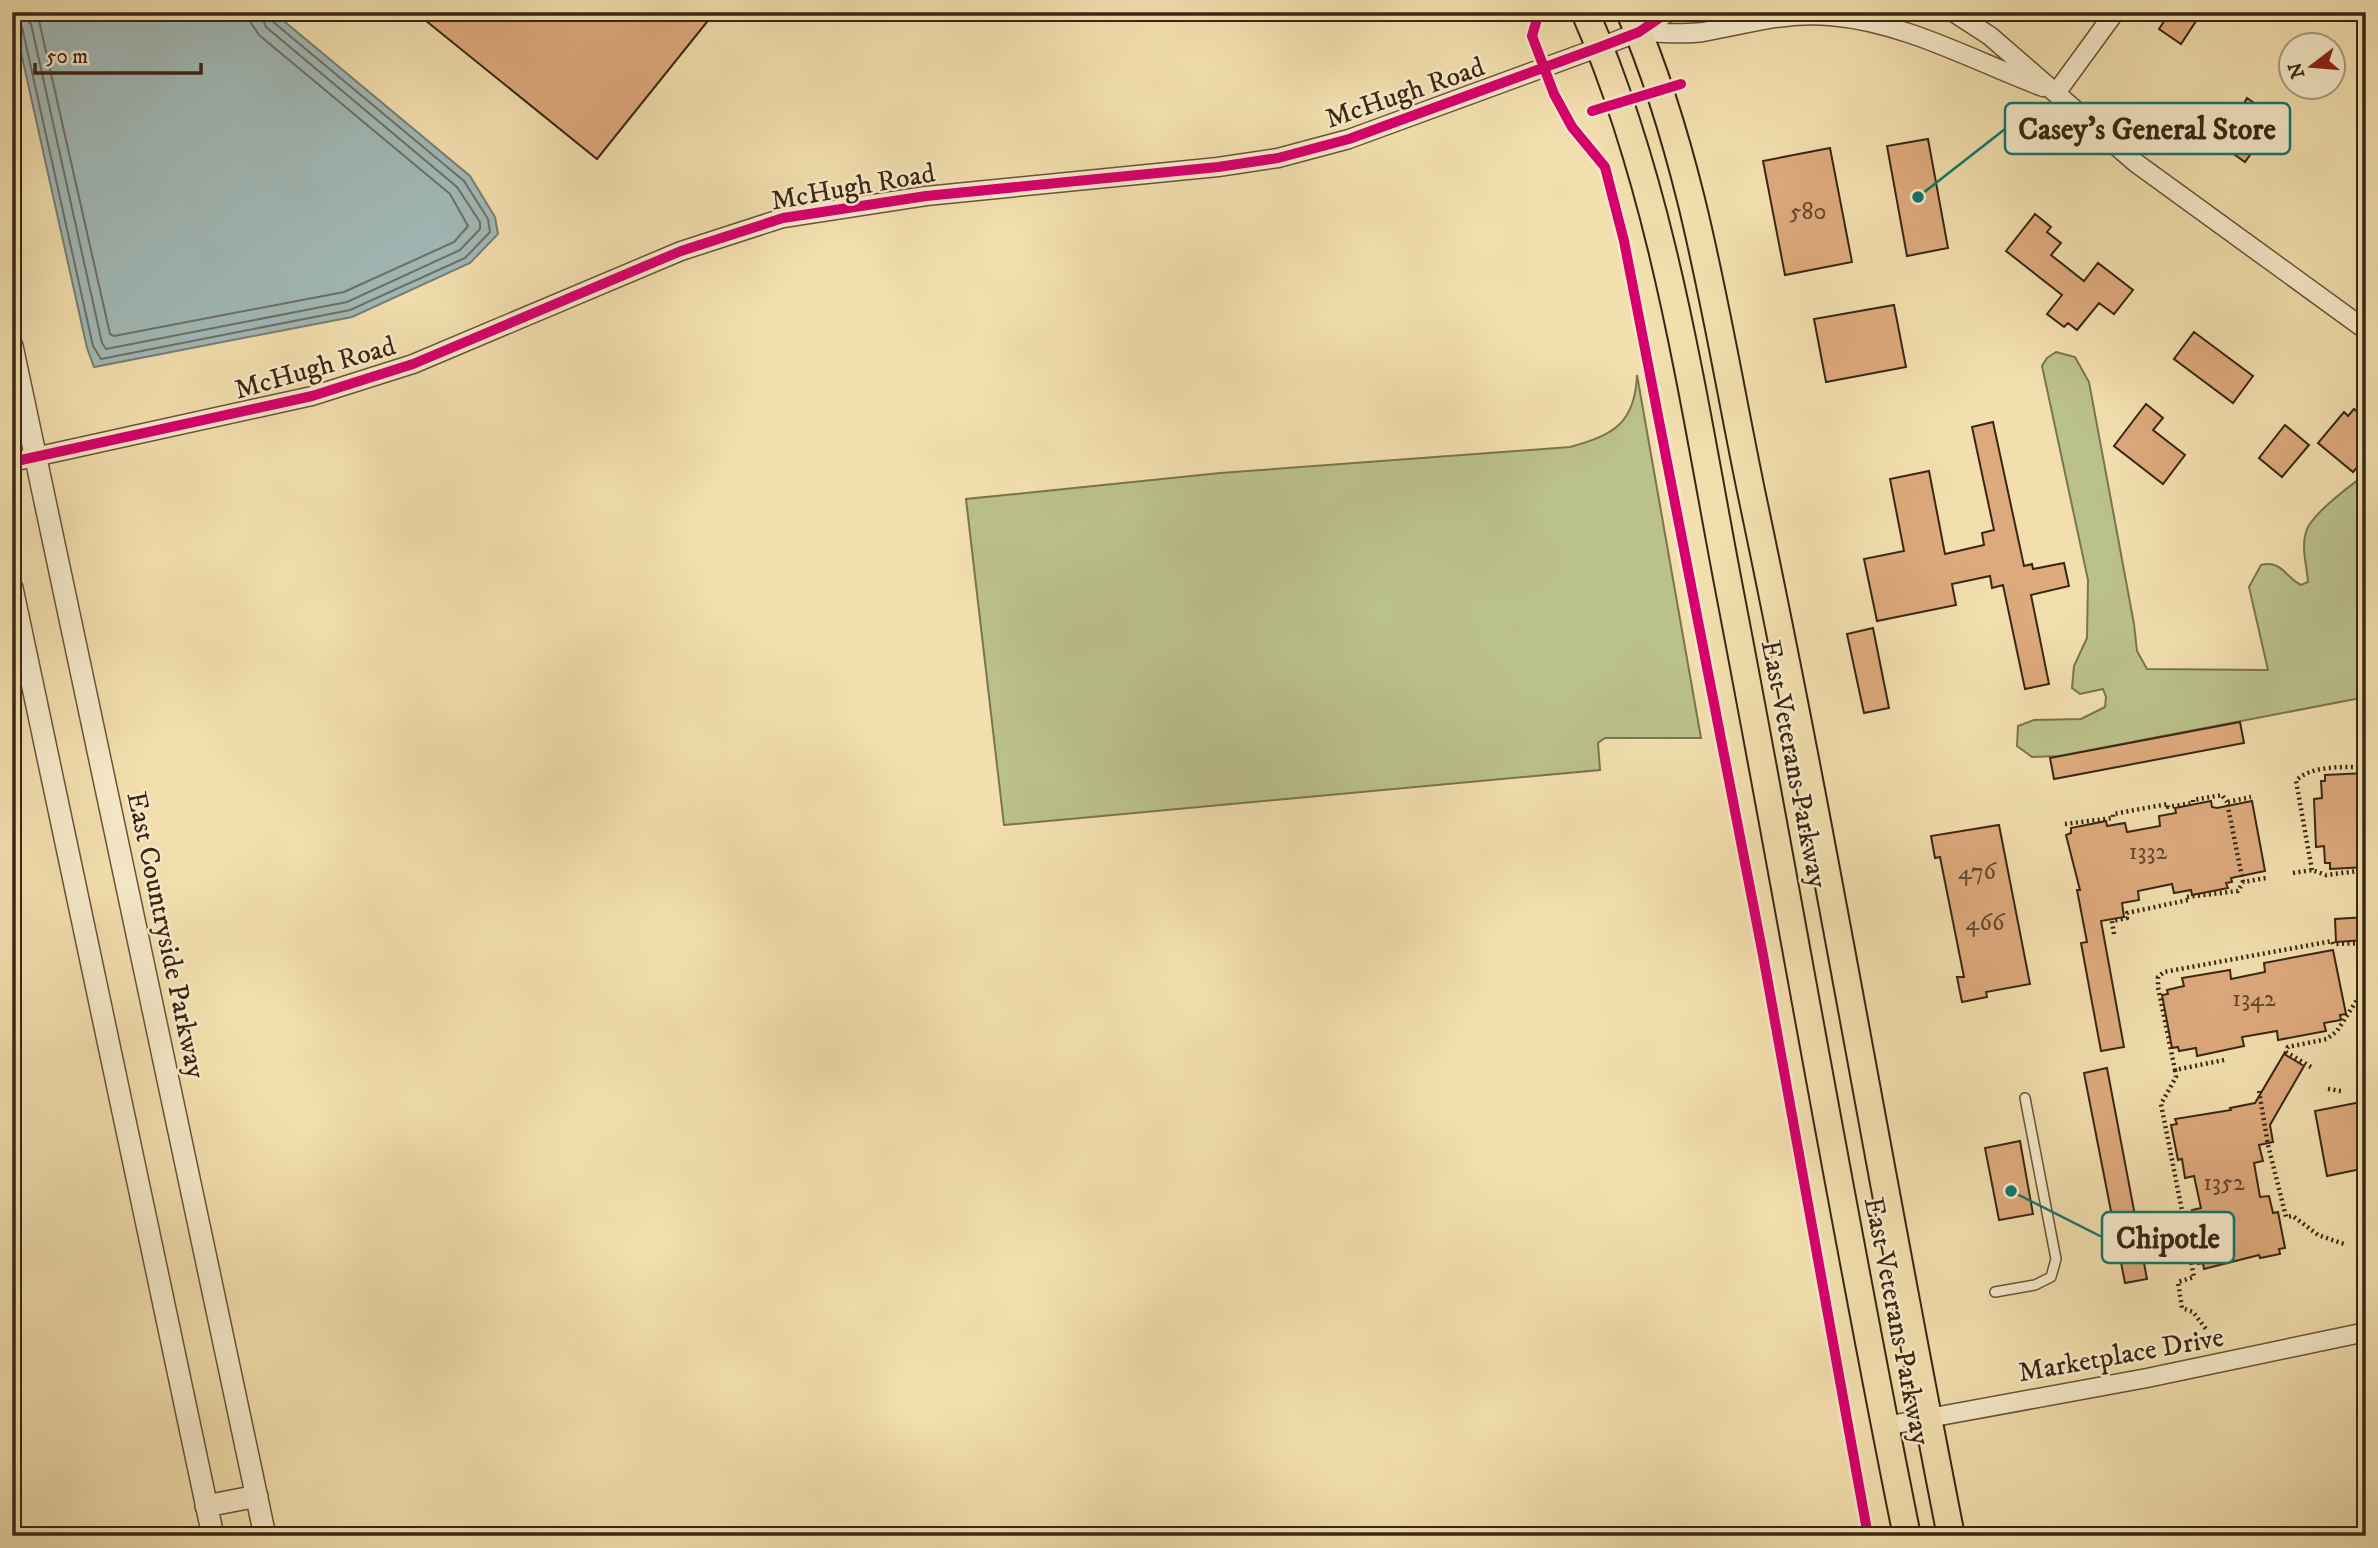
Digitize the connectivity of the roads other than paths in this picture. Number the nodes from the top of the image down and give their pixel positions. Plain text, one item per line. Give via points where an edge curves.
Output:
1 (1585, 12) edge
2 (1668, 12) edge
3 (1953, 12) edge
4 (2115, 12) edge
5 (1635, 22) edge
6 (1600, 47) junction
7 (2056, 93) junction
8 (2366, 330) edge
9 (12, 346) edge
10 (36, 458) junction
11 (12, 462) edge
12 (12, 588) edge
13 (2025, 1098) dead end
14 (1995, 1292) dead end
15 (2366, 1332) edge
16 (1927, 1418) junction
17 (1885, 1426) junction
18 (257, 1496) junction
19 (206, 1506) junction
20 (212, 1536) edge
21 (265, 1536) edge
22 (1907, 1536) edge
23 (1951, 1536) edge

1 - 6 main road, East Veterans Parkway
2 - 5 street, McHugh Road
3 - 7 street, McHugh Road via 1990,36
4 - 7 street
5 - 6 street, McHugh Road
5 - 7 street, McHugh Road via 1700,32 1759,18 1830,16 1928,39
5 - 16 main road, East Veterans Parkway via 1692,200 1804,741
6 - 10 street, McHugh Road via 1349,139 1278,158 926,196 783,218 681,251 414,364 312,396
6 - 17 main road, East Veterans Parkway via 1629,127 1661,244 1685,359
7 - 8 street, McHugh Road via 2137,163
9 - 10 street, East Countryside Parkway
10 - 11 street, McHugh Road
10 - 18 street, East Countryside Parkway
12 - 19 street
13 - 14 lane via 2056,1259 2050,1277 2035,1285
15 - 16 street, Marketplace Drive
16 - 17 street, Marketplace Drive
16 - 23 main road, East Veterans Parkway
17 - 22 main road, East Veterans Parkway
18 - 19 street
18 - 21 street, East Countryside Parkway
19 - 20 street

